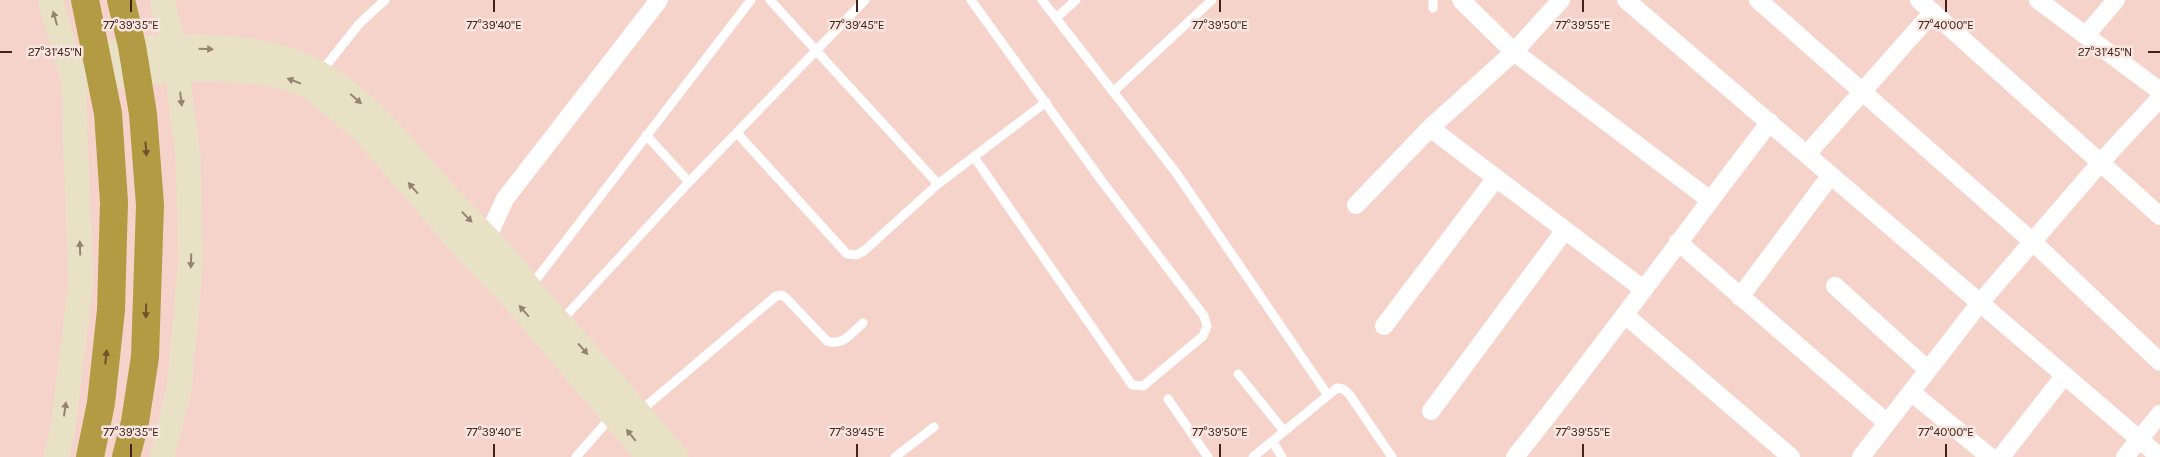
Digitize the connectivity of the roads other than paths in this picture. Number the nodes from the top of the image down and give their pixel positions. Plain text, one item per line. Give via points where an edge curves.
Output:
1 (50, 0) edge
2 (84, 0) edge
3 (121, 0) edge
4 (162, 0) edge
5 (385, 0) edge
6 (660, 0) edge
7 (751, 0) edge
8 (770, 0) edge
9 (866, 0) edge
10 (971, 0) edge
11 (1042, 0) edge
12 (1076, 0) edge
13 (1212, 0) edge
14 (1461, 0) edge
15 (1561, 0) edge
16 (1626, 0) edge
17 (1758, 0) edge
18 (1919, 0) edge
19 (2038, 0) edge
20 (2116, 0) edge
21 (1933, 12) junction
22 (1056, 18) junction
23 (2086, 35) junction
24 (816, 49) junction
25 (1514, 52) junction
26 (175, 58) junction
27 (70, 69) junction
28 (320, 74) junction
29 (2160, 91) edge
30 (1113, 92) junction
31 (1861, 92) junction
32 (2160, 98) edge
33 (1046, 102) junction
34 (1770, 122) junction
35 (1430, 128) junction
36 (737, 133) junction
37 (646, 135) junction
38 (1807, 154) junction
39 (974, 157) junction
40 (2101, 162) junction
41 (1831, 175) junction
42 (1496, 178) junction
43 (689, 182) junction
44 (938, 184) junction
45 (1710, 200) junction
46 (1356, 206) dead end
47 (2160, 216) edge
48 (1565, 230) junction
49 (486, 238) junction
50 (1678, 242) junction
51 (2033, 242) junction
52 (478, 262) junction
53 (1835, 286) dead end
54 (529, 288) junction
55 (1643, 289) junction
56 (1740, 297) junction
57 (1980, 304) junction
58 (1625, 315) junction
59 (560, 322) junction
60 (863, 322) dead end
61 (1384, 326) dead end
62 (2160, 362) edge
63 (1928, 370) junction
64 (1238, 374) dead end
65 (2064, 376) junction
66 (1911, 392) junction
67 (1327, 394) junction
68 (1168, 399) dead end
69 (1431, 411) dead end
70 (638, 412) junction
71 (613, 414) junction
72 (2160, 414) edge
73 (1887, 423) junction
74 (934, 427) dead end
75 (1284, 431) junction
76 (2140, 440) junction
77 (1272, 441) junction
78 (56, 457) edge
79 (90, 457) edge
80 (126, 457) edge
81 (162, 457) edge
82 (576, 457) edge
83 (649, 457) edge
84 (676, 457) edge
85 (895, 457) edge
86 (1208, 457) edge
87 (1253, 457) edge
88 (1282, 457) edge
89 (1392, 457) edge
90 (1515, 457) edge
91 (1790, 457) edge
92 (1861, 457) edge
93 (1990, 457) edge
94 (2001, 457) edge
95 (2125, 457) edge
96 (2160, 457) edge

27 -> 1 street
79 -> 2 highway via 101,402 111,310 114,202 108,112
3 -> 80 highway via 143,114 150,215 145,357
4 - 26 street
5 - 28 lane via 359,24
6 - 49 street via 505,199
7 - 37 lane
8 - 24 lane
9 - 24 lane
10 - 33 lane
11 - 22 lane
12 - 22 lane
13 - 30 lane
14 - 25 street
15 - 25 street
16 - 34 street
17 - 31 street
18 - 21 street
19 - 23 street
20 - 23 street
21 - 31 street
21 - 40 street
22 - 30 lane
23 - 29 street
24 - 36 lane
24 - 44 lane
25 - 35 street
25 - 45 street
26 - 27 street via 157,48
26 -> 28 street via 232,49 264,53
52 -> 26 street via 364,131 311,87 284,77
26 -> 81 street via 188,157 191,260 179,390
78 -> 27 street via 63,426 80,282
28 -> 49 street via 336,82 362,104
30 - 67 lane via 1177,174
31 - 38 street
31 - 51 street
32 - 40 street
33 - 39 lane
33 - 39 lane via 1206,321 1202,336 1143,386 1132,385
34 - 38 street
34 - 45 street
35 - 42 street
35 - 46 street
36 - 43 lane
36 - 44 lane via 847,254 856,255 864,251
37 - 43 lane
37 - 54 lane
38 - 41 street
39 - 44 lane
40 - 47 street
40 - 51 street
41 - 56 street
41 - 57 street
42 - 48 street
42 - 61 street
43 - 59 lane
45 - 50 street
48 - 55 street
48 - 69 street
49 - 52 street
49 - 54 street
50 - 55 street
50 - 56 street
51 - 57 street
51 - 62 street
71 -> 52 street via 516,301
53 - 63 street
54 - 59 street
55 - 58 street
56 - 73 street
57 - 63 street
57 - 65 street
58 - 90 street
58 - 91 street
59 -> 70 street
60 - 70 lane via 840,343 833,343 827,341 787,299 782,295 776,296
63 - 66 street
64 - 75 lane
65 - 76 street
65 - 94 street
66 - 73 street
66 - 93 street
67 - 75 lane
67 - 89 lane via 1337,388 1350,394
68 - 86 lane
70 - 84 street
71 - 82 lane
83 -> 71 street
72 - 76 street
73 - 92 street
74 - 85 lane
75 - 77 lane
76 - 95 street
76 - 96 street
77 - 87 lane
77 - 88 lane

